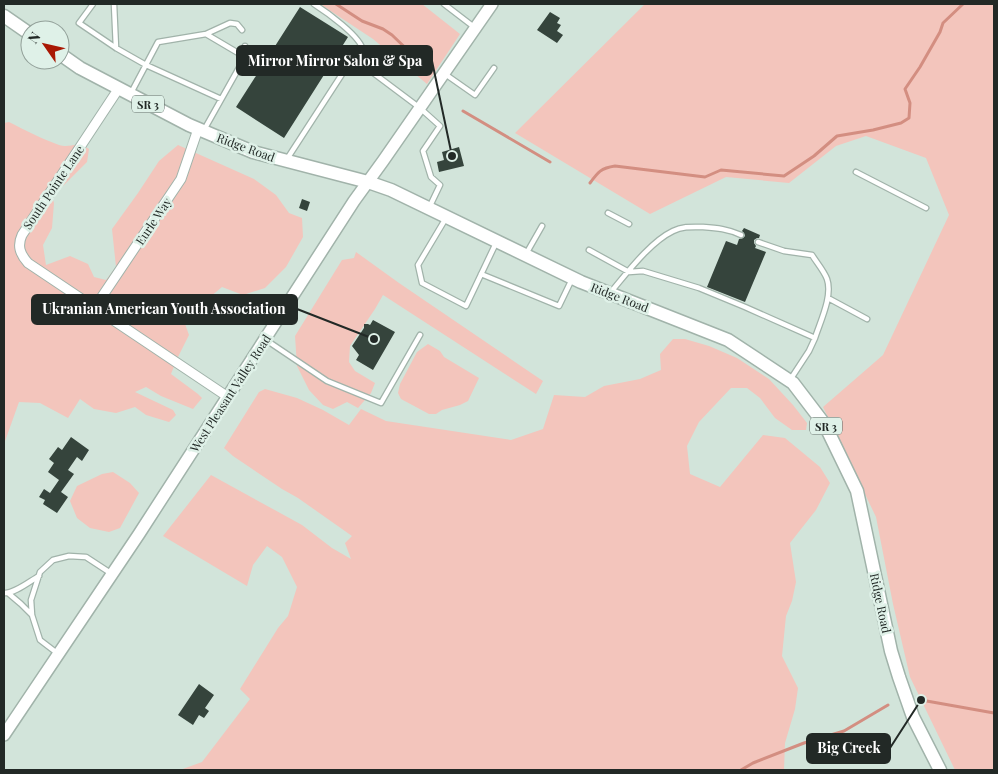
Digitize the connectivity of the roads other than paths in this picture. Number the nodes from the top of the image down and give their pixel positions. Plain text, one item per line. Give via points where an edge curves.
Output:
1 (93, 4) edge
2 (114, 4) edge
3 (314, 4) edge
4 (444, 4) edge
5 (492, 4) edge
6 (4, 16) edge
7 (20, 27) edge
8 (475, 28) junction
9 (242, 30) dead end
10 (206, 34) junction
11 (245, 46) dead end
12 (116, 48) junction
13 (245, 57) junction
14 (70, 61) edge
15 (360, 63) junction
16 (146, 65) junction
17 (494, 68) dead end
18 (444, 73) junction
19 (125, 91) junction
20 (221, 99) junction
21 (420, 108) junction
22 (201, 130) junction
23 (286, 160) junction
24 (856, 172) dead end
25 (368, 182) junction
26 (428, 208) junction
27 (926, 208) dead end
28 (608, 213) dead end
29 (446, 217) junction
30 (629, 224) dead end
31 (542, 226) dead end
32 (741, 234) dead end
33 (497, 241) junction
34 (758, 242) dead end
35 (589, 250) dead end
36 (525, 255) junction
37 (629, 272) junction
38 (481, 274) junction
39 (572, 278) junction
40 (610, 293) junction
41 (828, 298) junction
42 (95, 307) junction
43 (867, 319) dead end
44 (420, 335) dead end
45 (815, 338) junction
46 (265, 339) junction
47 (789, 381) junction
48 (228, 397) junction
49 (112, 574) junction
50 (39, 576) junction
51 (6, 593) edge
52 (32, 615) junction
53 (58, 654) junction
54 (4, 735) edge
55 (940, 770) edge

1 - 12 lane via 80,23
2 - 12 lane
3 - 15 lane via 358,40 363,50
4 - 8 lane
5 - 8 main road, West Pleasant Valley Road
6 - 7 main road
8 - 18 main road, West Pleasant Valley Road
9 - 10 lane via 237,24 230,23
10 - 13 lane
10 - 16 lane via 158,42
11 - 13 lane
12 - 16 lane
13 - 20 lane
14 - 19 main road, Ridge Road / SR 3
15 - 21 lane
15 - 23 lane via 353,61 348,65
16 - 19 lane
16 - 20 lane
17 - 18 lane via 475,95
18 - 21 main road, West Pleasant Valley Road
19 - 22 main road, Ridge Road / SR 3
19 - 42 street, South Pointe Lane via 19,242 19,249 28,262
20 - 22 lane
21 - 25 main road, West Pleasant Valley Road
21 - 26 lane via 440,126 423,151 431,177 440,185
22 - 23 main road, Ridge Road / SR 3 via 253,152
22 - 42 street, Eurle Way via 181,179
23 - 25 main road, Ridge Road / SR 3
24 - 27 lane
25 - 26 main road, Ridge Road / SR 3
25 - 46 main road, West Pleasant Valley Road
26 - 29 main road, Ridge Road / SR 3
28 - 30 lane
29 - 33 main road, Ridge Road / SR 3
29 - 38 lane via 418,264 422,283 466,306
31 - 36 lane
32 - 37 lane via 718,228 674,230 656,242
33 - 36 main road, Ridge Road / SR 3
33 - 38 lane
34 - 41 lane via 784,251 812,255 827,280
35 - 37 lane
36 - 39 main road, Ridge Road / SR 3
37 - 40 lane
37 - 45 lane via 643,271 699,288
38 - 39 lane via 558,306
39 - 40 main road, Ridge Road / SR 3
40 - 47 main road, Ridge Road / SR 3 via 728,340
41 - 43 lane
41 - 45 lane
42 - 48 street, South Pointe Lane
44 - 46 lane via 381,404 327,381
45 - 47 lane
46 - 48 main road, West Pleasant Valley Road
47 - 55 main road, Ridge Road / SR 3 via 826,426 857,491 891,651 914,717
48 - 49 main road, West Pleasant Valley Road
49 - 50 lane via 86,557 69,556 53,560
49 - 53 main road, West Pleasant Valley Road
50 - 51 lane
50 - 52 lane via 31,600
51 - 52 lane
52 - 53 lane via 40,640
53 - 54 main road, West Pleasant Valley Road

